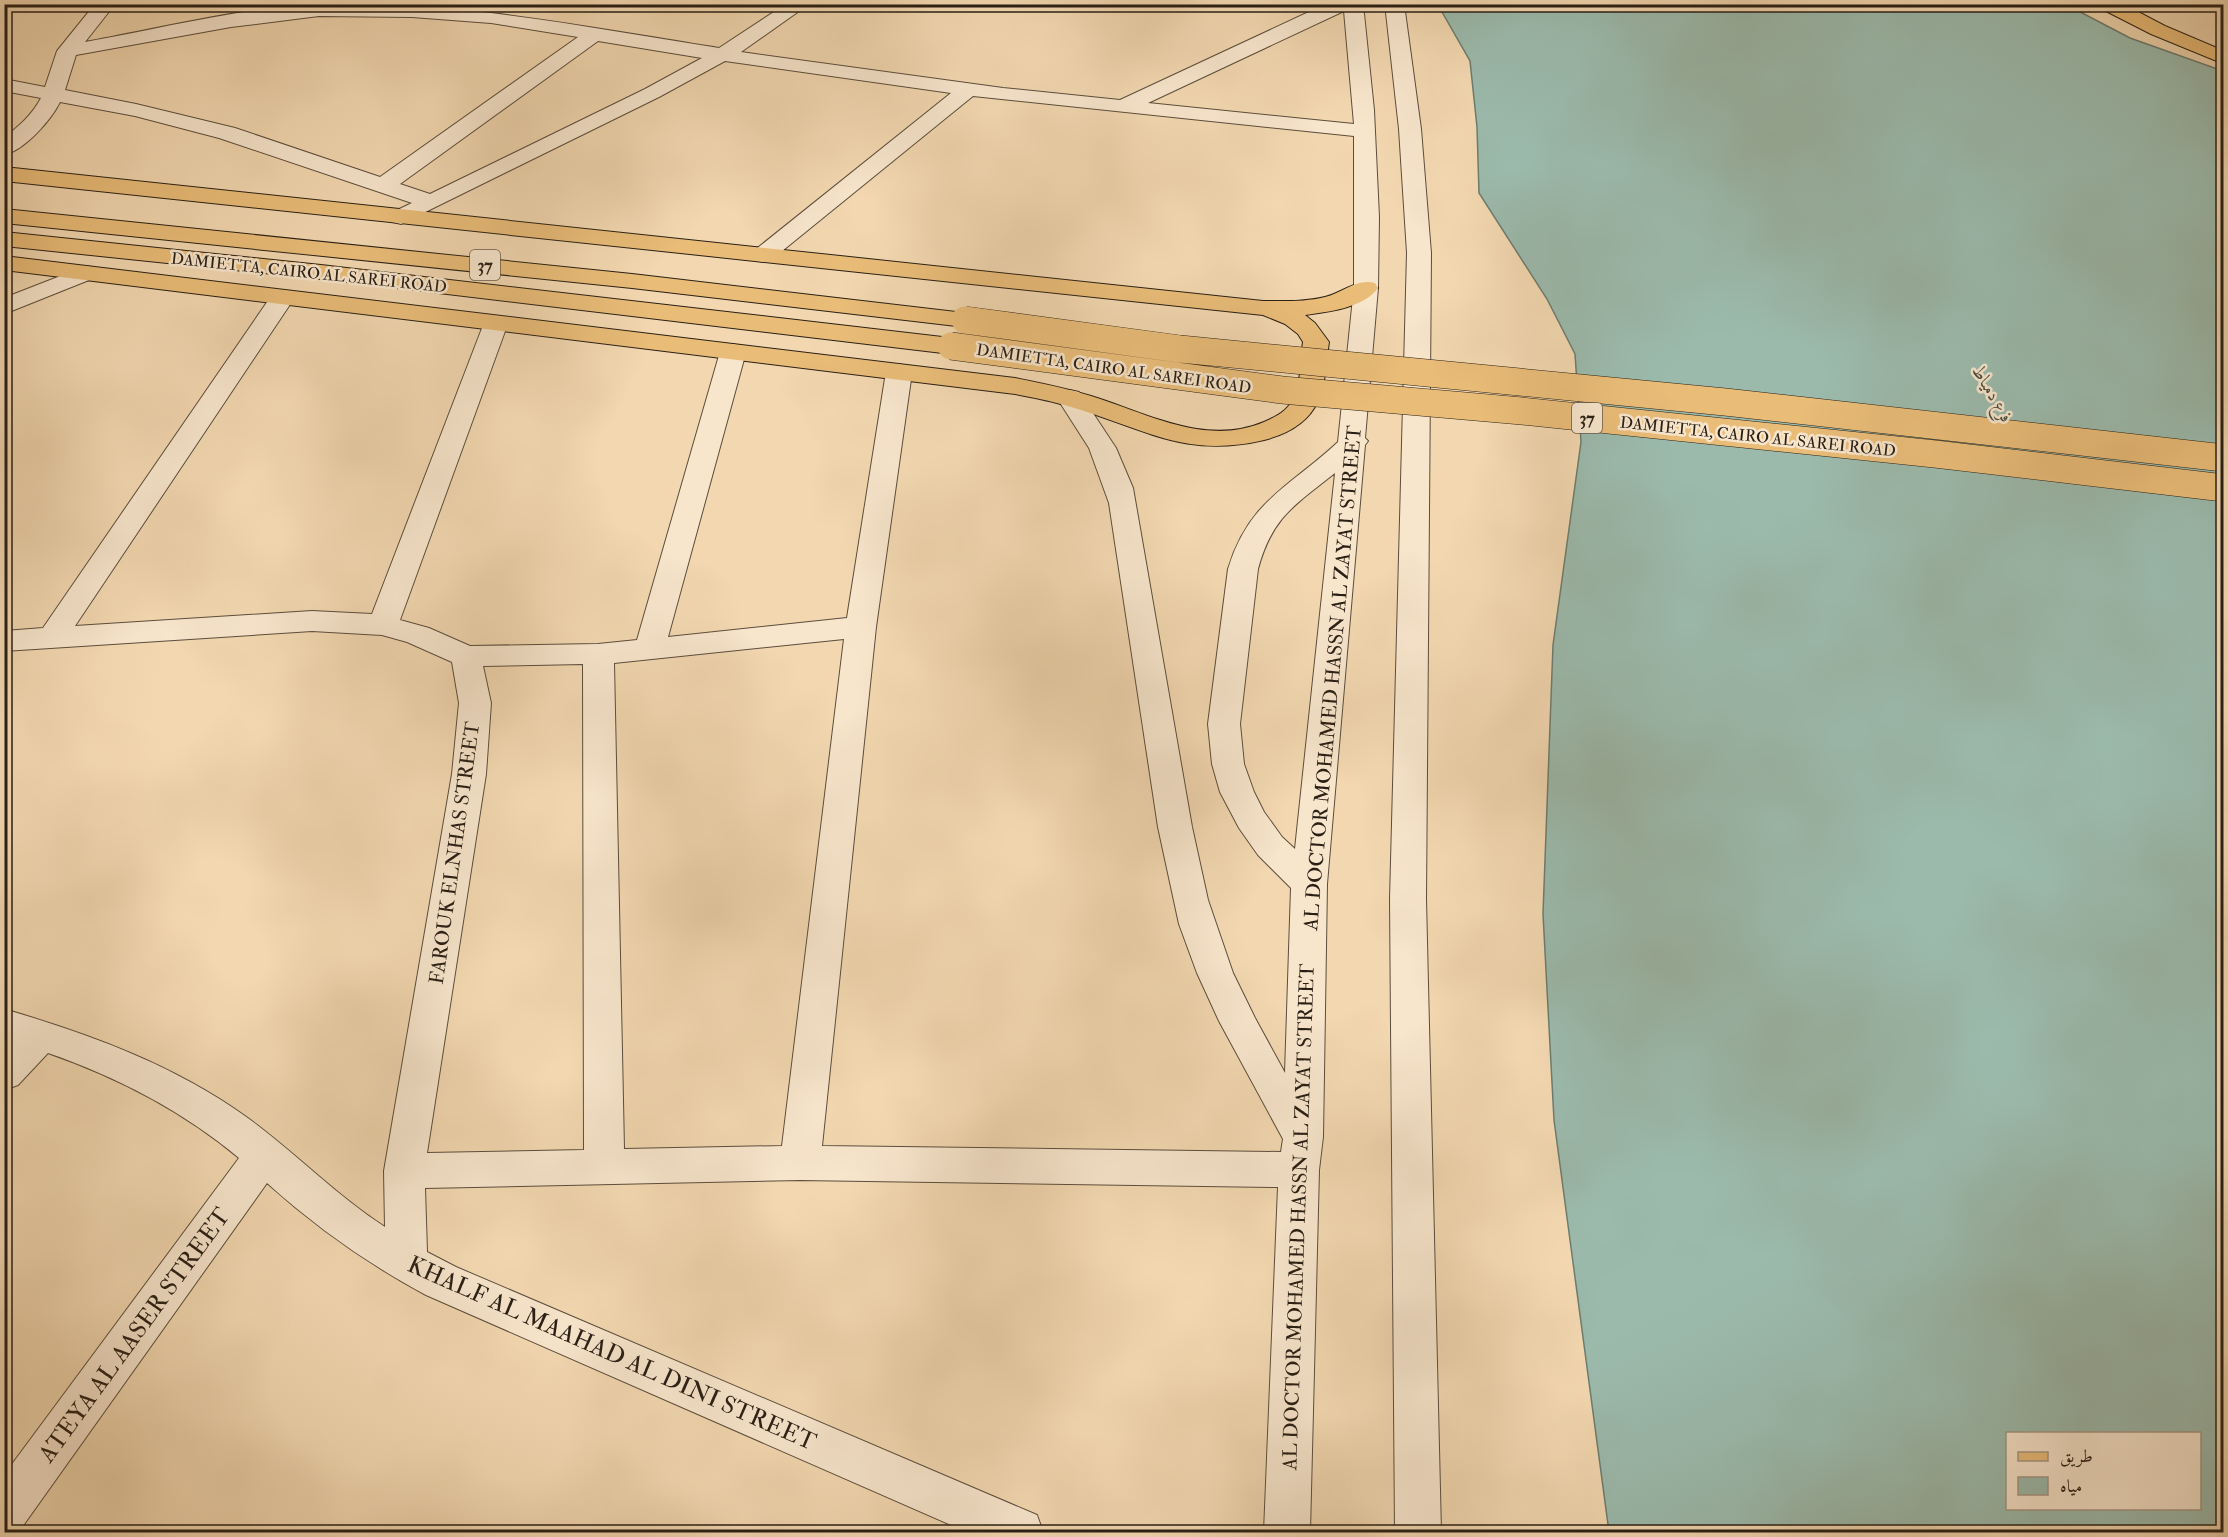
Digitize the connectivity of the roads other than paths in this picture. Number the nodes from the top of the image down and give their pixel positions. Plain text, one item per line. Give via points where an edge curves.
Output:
1 (106, 4) edge
2 (774, 4) edge
3 (1343, 4) edge
4 (1353, 4) edge
5 (1394, 4) edge
6 (2107, 4) edge
7 (2142, 4) edge
8 (798, 6) edge
9 (592, 36) junction
10 (2223, 38) edge
11 (67, 51) junction
12 (722, 56) junction
13 (2223, 58) edge
14 (4, 85) edge
15 (969, 89) junction
16 (53, 95) junction
17 (1119, 108) junction
18 (1364, 131) junction
19 (4, 148) edge
20 (4, 174) edge
21 (384, 184) junction
22 (431, 202) junction
23 (4, 216) edge
24 (401, 217) junction
25 (4, 239) edge
26 (763, 255) junction
27 (4, 263) edge
28 (86, 273) junction
29 (1366, 288) junction
30 (284, 297) junction
31 (4, 307) edge
32 (1263, 308) junction
33 (496, 323) junction
34 (733, 352) junction
35 (899, 372) junction
36 (1070, 398) junction
37 (1354, 441) junction
38 (2223, 458) edge
39 (2223, 488) edge
40 (383, 625) junction
41 (861, 627) junction
42 (52, 638) junction
43 (4, 640) edge
44 (650, 648) junction
45 (598, 654) junction
46 (466, 656) junction
47 (1309, 884) junction
48 (23, 1029) edge
49 (4, 1074) edge
50 (1301, 1153) junction
51 (264, 1155) junction
52 (800, 1163) junction
53 (604, 1167) junction
54 (404, 1171) junction
55 (406, 1263) junction
56 (4, 1514) edge
57 (1020, 1533) edge
58 (1287, 1533) edge
59 (1418, 1533) edge

1 - 11 street
2 - 8 street
3 - 17 street
4 - 18 street, AL DOCTOR MOHAMED HASSN AL ZAYAT STREET
5 - 59 street via 1410,129 1419,253 1408,899
6 - 13 main road
7 - 10 main road
8 - 12 street
9 - 11 street via 491,17 412,10 319,10 231,21
9 - 12 street
9 - 21 street
11 - 16 street
12 - 15 street
12 - 22 street
14 - 16 street
15 - 17 street
15 - 26 street
16 - 19 street via 30,128
16 - 21 street via 136,110 227,133
17 - 18 street
18 - 29 street, AL DOCTOR MOHAMED HASSN AL ZAYAT STREET
20 - 24 main road
21 - 22 street
22 - 24 street
23 - 38 main road, DAMIETTA, CAIRO AL SAREI ROAD / 37, bridge via 632,281 1180,349 1725,402
24 - 26 main road
25 - 39 main road, DAMIETTA, CAIRO AL SAREI ROAD / 37, bridge via 951,346 1282,390 1522,411
26 - 32 main road
27 - 28 main road
28 - 30 main road
28 - 31 street
29 - 32 main road via 1323,306
29 - 37 street, AL DOCTOR MOHAMED HASSN AL ZAYAT STREET
30 - 33 main road
30 - 42 street
32 - 36 main road via 1294,319 1309,329 1316,342 1306,399 1286,422 1269,430 1226,440 1180,436
33 - 34 main road
33 - 40 street
34 - 35 main road
34 - 44 street
35 - 36 main road via 1015,386
35 - 41 street
36 - 50 street via 1104,447 1121,496 1178,844 1194,912 1236,1020
37 - 47 street, AL DOCTOR MOHAMED HASSN AL ZAYAT STREET
37 - 47 street via 1274,506 1248,546 1224,724 1228,764 1243,805 1270,846
40 - 42 street via 312,621
40 - 46 street via 418,634
41 - 44 street
41 - 52 street
42 - 43 street
44 - 45 street
45 - 46 street
45 - 53 street
46 - 54 street, FAROUK ELNHAS STREET via 475,703 469,774
47 - 50 street, AL DOCTOR MOHAMED HASSN AL ZAYAT STREET
48 - 49 street
48 - 51 street, KHALF AL MAAHAD AL DINI STREET via 103,1057 161,1083
50 - 52 street
50 - 58 street, AL DOCTOR MOHAMED HASSN AL ZAYAT STREET
51 - 55 street, KHALF AL MAAHAD AL DINI STREET via 344,1222
51 - 56 street, ATEYA AL AASER STREET
52 - 53 street
53 - 54 street
54 - 55 street, FAROUK ELNHAS STREET
55 - 57 street, KHALF AL MAAHAD AL DINI STREET

